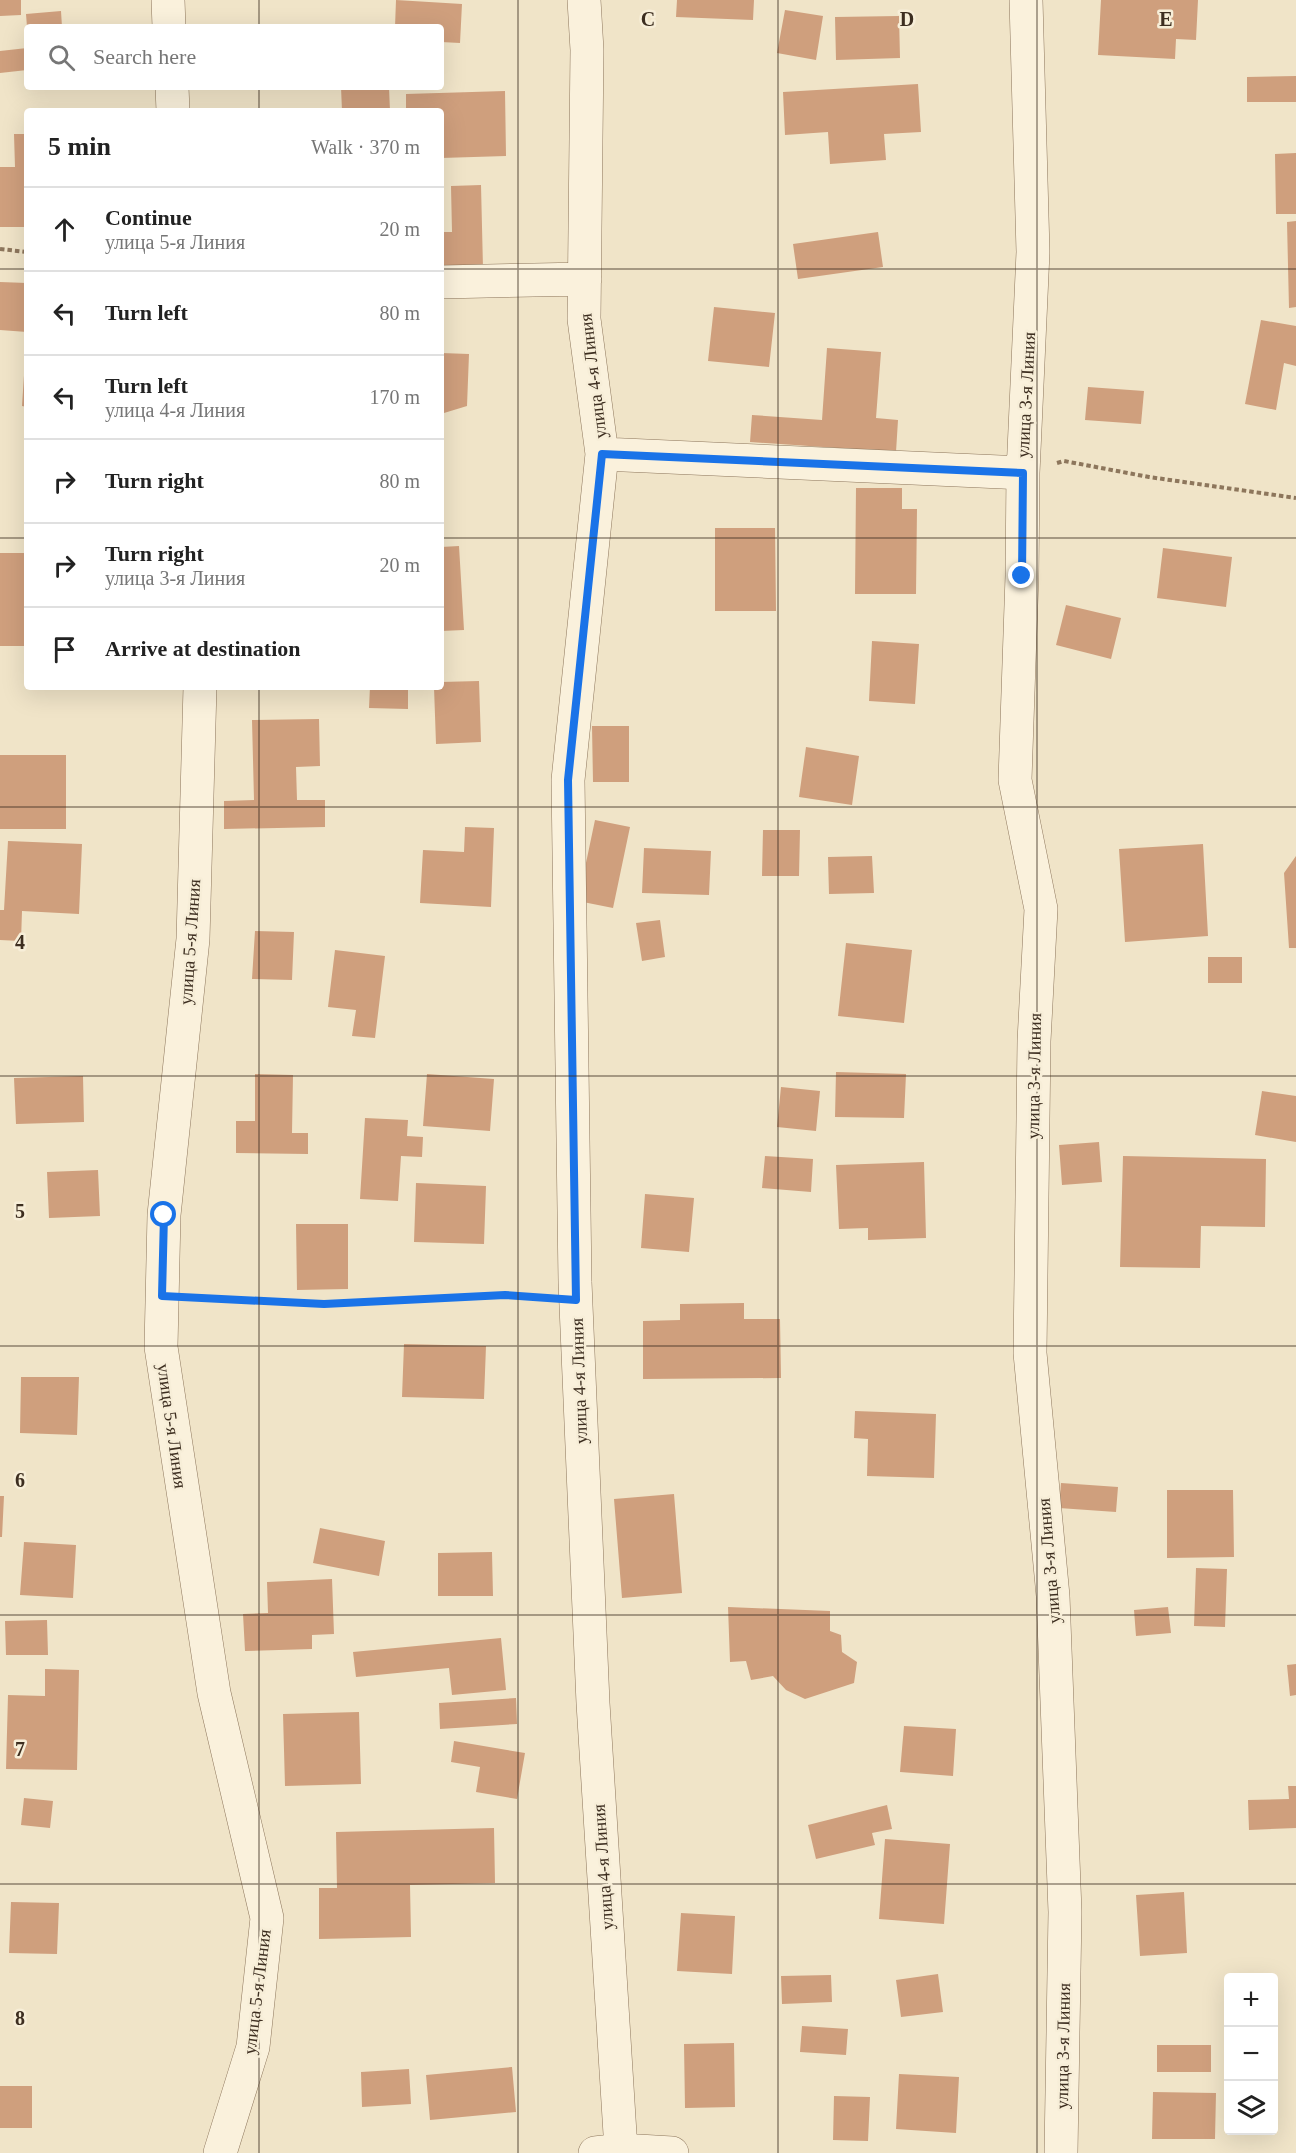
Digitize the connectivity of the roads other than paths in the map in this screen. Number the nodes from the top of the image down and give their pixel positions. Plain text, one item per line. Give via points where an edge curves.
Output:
1 (168, 0) edge
2 (584, 0) edge
3 (1026, 0) edge
4 (169, 24) edge
5 (172, 90) edge
6 (173, 108) edge
7 (585, 279) junction
8 (444, 282) edge
9 (602, 454) junction
10 (1023, 473) junction
11 (201, 690) edge
12 (612, 2152) edge
13 (220, 2153) edge
14 (672, 2153) edge
15 (1061, 2153) edge

1 - 4 street
2 - 7 street, улица 4-я Линия
3 - 10 street, улица 3-я Линия via 1033,252
5 - 6 street
7 - 8 street
7 - 9 street, улица 4-я Линия via 584,319
9 - 10 street
9 - 12 street, улица 4-я Линия via 568,780 576,1300
10 - 15 street, улица 3-я Линия via 1015,780 1041,909 1034,1041 1030,1353 1053,1596 1065,1912
11 - 13 street, улица 5-я Линия via 193,939 164,1215 161,1347 214,1693 267,1918 253,2047
12 - 14 street

